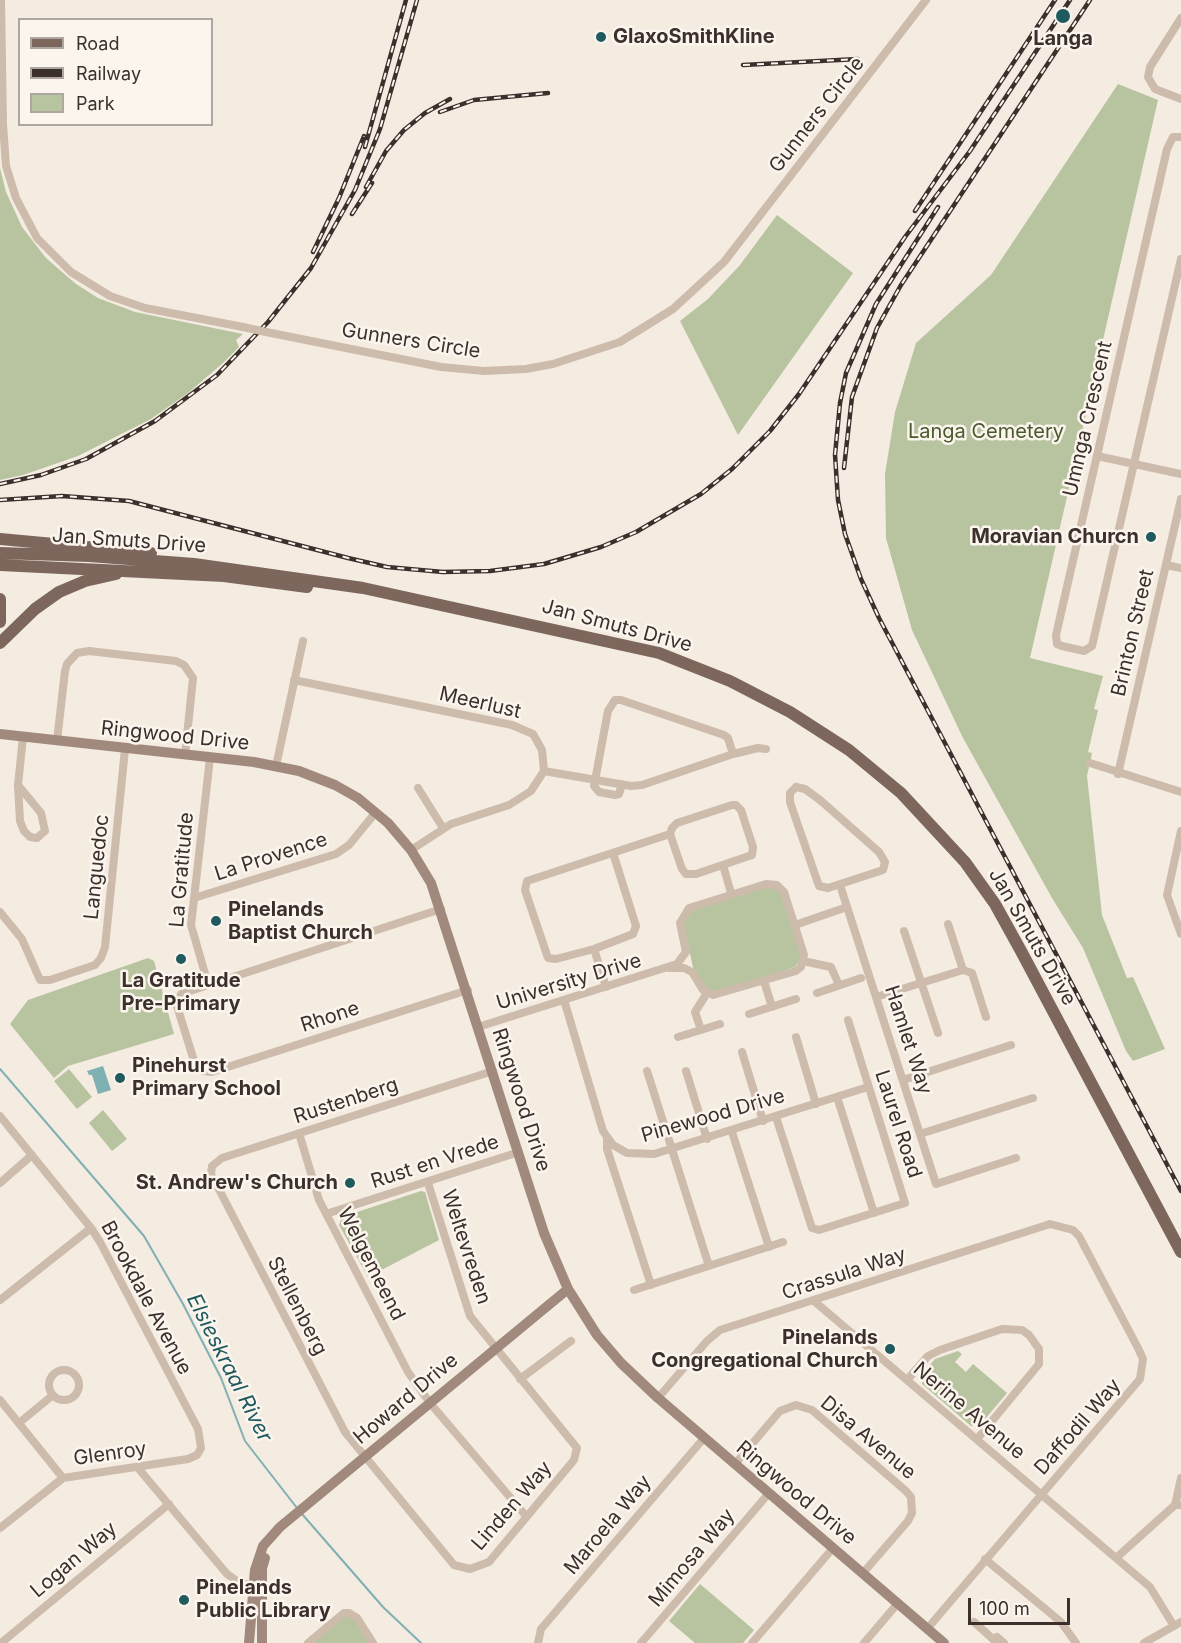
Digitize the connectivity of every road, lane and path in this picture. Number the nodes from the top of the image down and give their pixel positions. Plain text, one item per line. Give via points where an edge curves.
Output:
1 (2, 0) edge
2 (926, 0) edge
3 (1181, 18) edge
4 (1, 69) edge
5 (1, 80) edge
6 (1181, 99) edge
7 (1181, 137) edge
8 (1181, 259) edge
9 (1097, 456) junction
10 (1134, 464) junction
11 (1181, 474) edge
12 (1181, 499) edge
13 (0, 539) edge
14 (0, 553) edge
15 (0, 565) edge
16 (1166, 565) junction
17 (222, 567) junction
18 (1181, 568) edge
19 (144, 571) junction
20 (0, 599) edge
21 (432, 603) junction
22 (0, 622) edge
23 (303, 640) dead end
24 (0, 643) edge
25 (294, 680) junction
26 (0, 734) edge
27 (23, 737) junction
28 (57, 741) junction
29 (125, 749) junction
30 (766, 749) dead end
31 (733, 754) junction
32 (185, 755) junction
33 (210, 758) junction
34 (1090, 763) dead end
35 (276, 766) junction
36 (544, 771) junction
37 (1118, 774) junction
38 (595, 780) junction
39 (622, 784) junction
40 (18, 785) junction
41 (418, 788) dead end
42 (1181, 792) edge
43 (376, 812) junction
44 (443, 828) junction
45 (1181, 831) edge
46 (670, 834) junction
47 (411, 850) junction
48 (614, 853) junction
49 (723, 865) junction
50 (1177, 866) edge
51 (840, 885) junction
52 (731, 893) junction
53 (194, 898) junction
54 (847, 907) junction
55 (441, 909) junction
56 (0, 912) edge
57 (948, 924) dead end
58 (795, 925) junction
59 (904, 931) dead end
60 (1181, 934) edge
61 (594, 949) junction
62 (686, 952) junction
63 (804, 961) junction
64 (669, 968) junction
65 (963, 970) junction
66 (692, 972) junction
67 (861, 978) dead end
68 (764, 981) junction
69 (922, 983) junction
70 (208, 984) junction
71 (839, 985) junction
72 (606, 987) junction
73 (468, 990) junction
74 (707, 993) junction
75 (817, 993) dead end
76 (876, 997) junction
77 (796, 999) dead end
78 (564, 1000) junction
79 (772, 1007) junction
80 (749, 1014) dead end
81 (986, 1017) dead end
82 (848, 1020) dead end
83 (720, 1024) dead end
84 (478, 1027) junction
85 (701, 1030) junction
86 (938, 1033) dead end
87 (678, 1037) dead end
88 (796, 1037) dead end
89 (1011, 1046) dead end
90 (741, 1052) dead end
91 (493, 1071) junction
92 (647, 1071) dead end
93 (686, 1071) dead end
94 (903, 1080) junction
95 (868, 1088) junction
96 (837, 1097) junction
97 (1033, 1098) dead end
98 (816, 1104) junction
99 (0, 1116) edge
100 (776, 1117) junction
101 (763, 1121) junction
102 (732, 1132) junction
103 (299, 1133) junction
104 (920, 1134) junction
105 (607, 1138) junction
106 (707, 1139) junction
107 (620, 1150) junction
108 (671, 1150) junction
109 (519, 1152) junction
110 (32, 1155) junction
111 (1016, 1158) dead end
112 (212, 1166) joint
113 (613, 1168) junction
114 (0, 1183) edge
115 (428, 1183) junction
116 (871, 1213) junction
117 (326, 1214) junction
118 (1066, 1227) joint
119 (91, 1228) junction
120 (783, 1242) dead end
121 (769, 1247) junction
122 (1181, 1252) edge
123 (709, 1266) junction
124 (651, 1285) junction
125 (568, 1289) junction
126 (634, 1290) dead end
127 (0, 1300) edge
128 (814, 1301) junction
129 (571, 1341) dead end
130 (495, 1349) junction
131 (520, 1379) junction
132 (907, 1380) junction
133 (53, 1395) dead end
134 (657, 1398) junction
135 (0, 1400) edge
136 (430, 1403) junction
137 (19, 1423) junction
138 (704, 1438) junction
139 (978, 1438) junction
140 (201, 1448) joint
141 (577, 1448) joint
142 (364, 1457) junction
143 (159, 1464) junction
144 (735, 1464) junction
145 (138, 1468) junction
146 (63, 1478) junction
147 (1181, 1479) edge
148 (152, 1484) junction
149 (769, 1493) junction
150 (1041, 1495) junction
151 (169, 1504) junction
152 (1178, 1505) edge
153 (526, 1516) junction
154 (0, 1528) edge
155 (833, 1548) junction
156 (1116, 1558) junction
157 (985, 1559) junction
158 (460, 1568) joint
159 (863, 1574) junction
160 (257, 1586) junction
161 (898, 1604) junction
162 (974, 1622) dead end
163 (1177, 1624) edge
164 (927, 1629) junction
165 (538, 1639) edge
166 (1, 1643) edge
167 (249, 1643) edge
168 (262, 1643) edge
169 (308, 1643) edge
170 (374, 1643) edge
171 (641, 1643) edge
172 (752, 1643) edge
173 (864, 1643) edge
174 (945, 1643) edge
175 (1004, 1643) edge
176 (1076, 1643) edge
177 (1144, 1643) edge

1 - 4 street, Gunners Circle
2 - 5 street, Gunners Circle, bridge via 723,262 696,290 668,313 620,342 526,369 441,367 121,301 90,285 48,250 23,214 10,182 4,150
3 - 6 street via 1150,67 1148,77 1155,89
4 - 5 street, Gunners Circle
7 - 9 street, Umnga Crescent via 1173,137 1167,149
8 - 10 street, Umnga Crescent
9 - 10 street
9 - 10 street, Umnga Crescent via 1056,635 1057,644 1078,651 1092,646
10 - 11 street
12 - 16 street, Brinton Street
13 - 17 main road via 142,552
14 - 17 main road, Jan Smuts Drive
15 - 19 main road, Jan Smuts Drive
16 - 18 street
16 - 37 street, Brinton Street
17 - 21 main road, Jan Smuts Drive via 363,588
19 - 21 main road, Jan Smuts Drive via 224,576
19 - 24 main road via 103,576 59,591
20 - 22 main road
21 - 122 main road, Jan Smuts Drive via 634,646 711,672 809,724 849,750 901,793 964,862 995,904
23 - 25 street
25 - 35 street
25 - 36 street, Meerlust via 524,729 533,734 542,750
26 - 27 street, Ringwood Drive
27 - 28 street, Ringwood Drive
27 - 40 street
28 - 29 street, Ringwood Drive
28 - 32 street via 67,664 77,653 89,651 184,665 193,678
29 - 32 street, Ringwood Drive
29 - 56 street, Languedoc via 105,947 95,965 40,980 22,939
30 - 31 street
31 - 38 street via 724,735 615,700 608,711
31 - 39 street via 642,785
32 - 33 street, Ringwood Drive
33 - 35 street, Ringwood Drive
33 - 53 street, La Gratitude
34 - 37 street
35 - 43 street, Ringwood Drive via 335,785
36 - 38 street
36 - 44 street via 540,781 520,800
37 - 42 street
38 - 39 street
38 - 39 street via 596,790 615,795
40 - 40 street via 41,813 45,831 37,838 30,837 20,821
41 - 44 street
43 - 47 street, Ringwood Drive
43 - 53 street, La Provence via 350,845 336,854
44 - 47 street
45 - 50 street
46 - 48 street
46 - 49 street via 686,874
46 - 49 street via 677,823 736,805 754,851 749,857
47 - 55 street, Ringwood Drive
48 - 61 street via 635,931
48 - 61 street via 532,878 525,885 548,958
49 - 52 street
50 - 60 street via 1167,895
51 - 51 street via 824,888 816,883 790,802 790,793 796,787 805,789 852,826 885,862 883,870
51 - 54 street, Hamlet Way
52 - 58 street via 777,885 784,892
52 - 62 street via 684,913 680,923
53 - 70 street, La Gratitude via 191,930
54 - 58 street
54 - 76 street, Hamlet Way
55 - 70 street
55 - 73 street, Ringwood Drive
57 - 65 street
58 - 63 street
59 - 69 street
61 - 72 street
62 - 64 street, University Drive via 682,961
62 - 66 street
63 - 68 street via 795,971
63 - 71 street via 831,967
64 - 66 street, University Drive
64 - 72 street, University Drive
65 - 69 street
65 - 81 street via 972,973
66 - 74 street
67 - 71 street
68 - 74 street via 719,995
68 - 79 street
69 - 76 street
69 - 86 street
70 - 73 street, Rhone via 182,994 177,1006 195,1064 202,1071 212,1072
71 - 75 street
72 - 78 street, University Drive
73 - 84 street, Ringwood Drive
74 - 85 street via 695,1012
76 - 94 street, Hamlet Way
77 - 79 street
78 - 84 street, University Drive
78 - 105 street, Pinewood Drive
79 - 80 street
82 - 95 street, Laurel Road
83 - 85 street
84 - 91 street, Ringwood Drive
85 - 87 street
88 - 98 street
89 - 94 street
90 - 101 street
91 - 103 street, Rustenberg
91 - 109 street, Ringwood Drive
92 - 108 street
93 - 106 street
94 - 104 street, Hamlet Way
95 - 96 street, Pinewood Drive
95 - 116 street, Laurel Road via 905,1203
96 - 98 street, Pinewood Drive
96 - 116 street
97 - 104 street
98 - 100 street, Pinewood Drive
99 - 110 street, Brookdale Avenue
100 - 101 street, Pinewood Drive
100 - 116 street via 812,1228 819,1230
101 - 102 street, Pinewood Drive
102 - 106 street, Pinewood Drive
102 - 121 street
103 - 112 street, Rustenberg via 222,1158
103 - 117 street, Welgemeend
104 - 111 street, Hamlet Way via 936,1184
105 - 107 street, Pinewood Drive
105 - 113 street
106 - 108 street, Pinewood Drive
107 - 108 street, Pinewood Drive via 646,1156
107 - 113 street
108 - 123 street
109 - 115 street, Rust en Vrede
109 - 125 street, Ringwood Drive via 544,1233
110 - 114 street
110 - 119 street, Brookdale Avenue
112 - 142 street, Stellenberg via 213,1180 338,1421
113 - 124 street
115 - 117 street, Rust en Vrede
115 - 130 street, Weltevreden via 467,1310
117 - 136 street, Welgemeend via 403,1362
118 - 128 street, Crassula Way via 1050,1224
118 - 150 street, Daffodil Way via 1079,1236 1138,1348 1143,1367 1134,1387
119 - 127 street
119 - 140 street, Brookdale Avenue via 198,1429
120 - 121 street
121 - 123 street
123 - 124 street
124 - 126 street
125 - 130 street, Howard Drive
125 - 134 street, Ringwood Drive via 609,1350
128 - 132 street, Nerine Avenue
128 - 134 street, Crassula Way via 720,1330
129 - 131 street
130 - 131 street, Weltevreden
130 - 136 street, Howard Drive
131 - 141 street, Weltevreden
132 - 139 street, Nerine Avenue
132 - 139 street via 928,1356 940,1350 1002,1329 1029,1335 1039,1349 1039,1364
133 - 137 street
134 - 138 street, Ringwood Drive
135 - 137 street
136 - 142 street, Howard Drive
136 - 153 street, Welgemeend
137 - 146 street
138 - 144 street, Ringwood Drive
138 - 165 street, Maroela Way
139 - 150 street, Nerine Avenue
140 - 143 street, Glenroy via 188,1459
141 - 153 street, Linden Way via 574,1460
142 - 158 street, Stellenberg
142 - 160 street, Howard Drive via 269,1540 259,1553
143 - 145 street, Glenroy
143 - 148 street
144 - 149 street, Ringwood Drive
144 - 159 street, Disa Avenue via 787,1406 812,1410 838,1432 906,1491 913,1506 908,1521
145 - 146 street, Glenroy
145 - 148 street
146 - 154 street, Glenroy
147 - 152 street
148 - 151 street
149 - 155 street, Ringwood Drive
149 - 171 street, Mimosa Way
150 - 156 street, Nerine Avenue
150 - 157 street, Daffodil Way
151 - 160 street via 227,1574 240,1583
151 - 166 street, Logan Way
152 - 156 street
153 - 158 street, Linden Way via 489,1562 480,1567
155 - 159 street, Ringwood Drive
155 - 172 street
156 - 163 street, Nerine Avenue via 1154,1592
157 - 164 street, Daffodil Way
157 - 176 street via 1061,1622
159 - 161 street, Ringwood Drive
160 - 167 street, Howard Drive
160 - 168 street, Howard Drive
161 - 164 street, Ringwood Drive
161 - 173 street
162 - 175 street via 994,1640 997,1637
163 - 177 street
164 - 174 street, Ringwood Drive
169 - 170 street via 344,1613 357,1618

